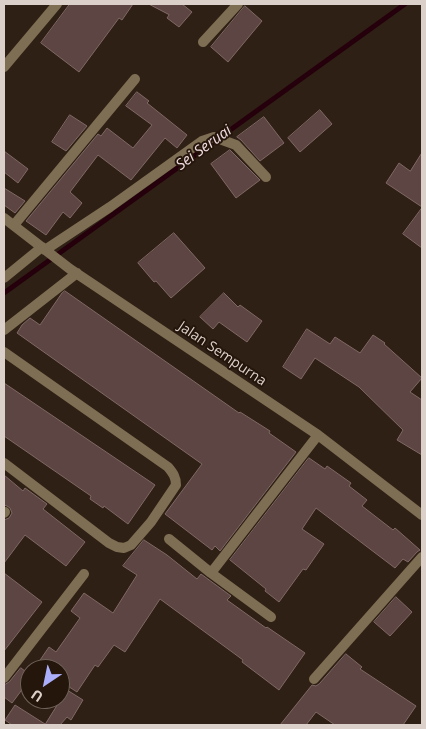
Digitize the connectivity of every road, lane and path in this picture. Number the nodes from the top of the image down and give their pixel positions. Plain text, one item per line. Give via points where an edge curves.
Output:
1 (57, 4) edge
2 (238, 4) edge
3 (203, 42) dead end
4 (4, 67) edge
5 (135, 79) dead end
6 (266, 177) dead end
7 (4, 218) edge
8 (14, 225) junction
9 (45, 249) junction
10 (73, 271) junction
11 (4, 278) edge
12 (4, 330) edge
13 (4, 352) edge
14 (318, 435) junction
15 (4, 463) edge
16 (422, 515) edge
17 (169, 539) dead end
18 (422, 558) edge
19 (211, 573) junction
20 (84, 574) dead end
21 (272, 617) dead end
22 (4, 678) edge
23 (314, 679) dead end

1 - 4 street
2 - 3 street
5 - 8 street
6 - 9 street via 241,149 214,137 202,141
7 - 8 street, Jalan Sempurna
8 - 9 street, Jalan Sempurna
9 - 10 street, Jalan Sempurna
9 - 11 street
10 - 12 street
10 - 14 street, Jalan Sempurna
13 - 15 street via 168,467 176,478 176,485 151,522 131,545 124,548 109,543
14 - 16 street, Jalan Sempurna
14 - 19 street
17 - 19 street
18 - 23 street
19 - 21 street
20 - 22 street

